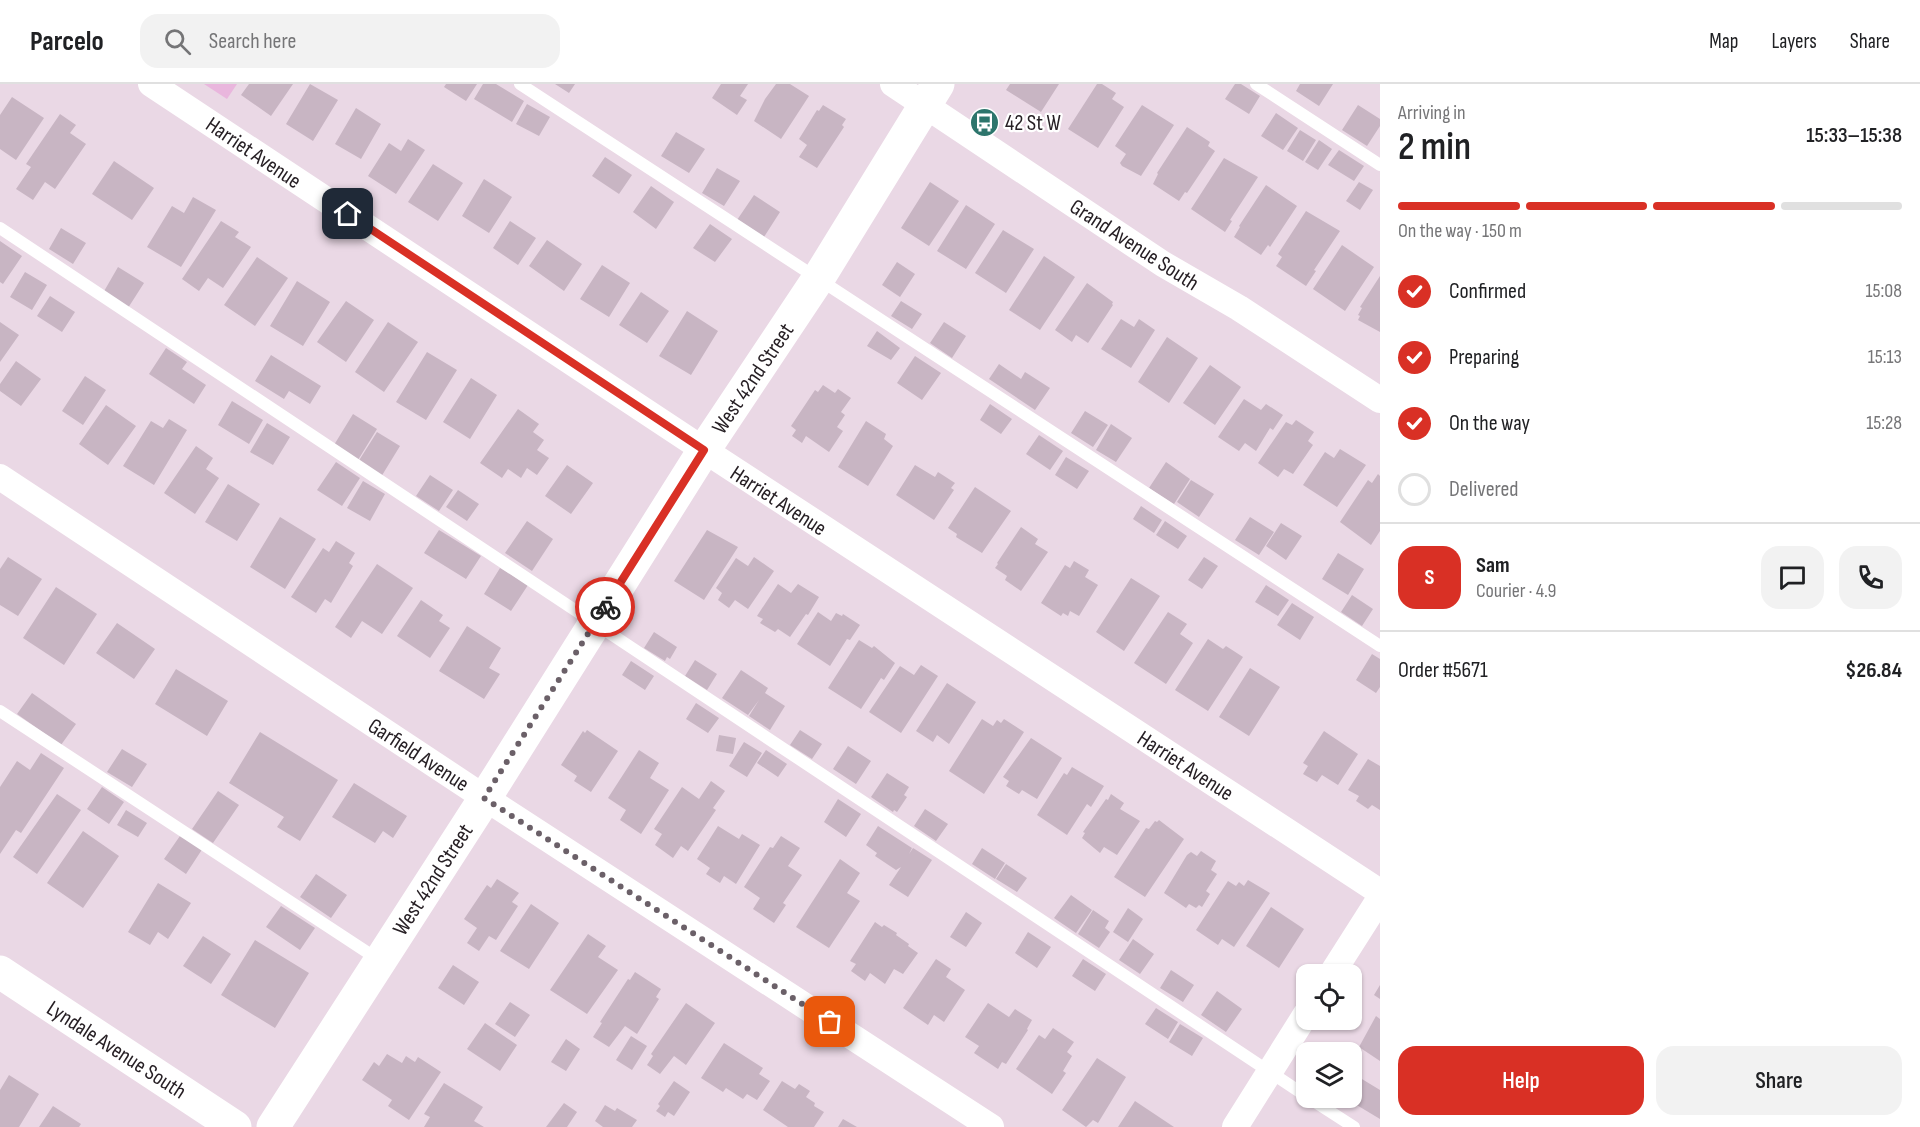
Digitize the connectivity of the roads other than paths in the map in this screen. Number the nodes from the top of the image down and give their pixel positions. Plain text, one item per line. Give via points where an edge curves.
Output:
1 (151, 84) edge
2 (520, 84) edge
3 (893, 84) edge
4 (1256, 84) edge
5 (931, 95) edge
6 (1380, 165) edge
7 (0, 228) edge
8 (818, 279) junction
9 (1380, 400) edge
10 (704, 450) junction
11 (0, 477) edge
12 (594, 623) junction
13 (1380, 646) edge
14 (0, 711) edge
15 (484, 798) junction
16 (1380, 891) edge
17 (1380, 898) edge
18 (379, 960) junction
19 (1338, 964) edge
20 (0, 972) edge
21 (1296, 1030) edge
22 (1270, 1072) junction
23 (1296, 1089) edge
24 (1325, 1108) edge
25 (235, 1127) edge
26 (273, 1127) edge
27 (990, 1127) edge
28 (1235, 1127) edge
29 (1354, 1127) edge

1 - 10 street, Harriet Avenue
2 - 8 lane
3 - 5 street, Grand Avenue South
4 - 6 lane
5 - 8 street, West 42nd Street
5 - 9 street, Grand Avenue South via 1163,264
7 - 12 lane
8 - 10 street, West 42nd Street
8 - 13 lane
10 - 12 street, West 42nd Street
10 - 16 street, Harriet Avenue
11 - 15 street, Garfield Avenue
12 - 15 street, West 42nd Street
12 - 22 lane
14 - 18 lane
15 - 18 street, West 42nd Street
15 - 27 street, Garfield Avenue
17 - 19 street
18 - 26 street, West 42nd Street
20 - 25 street, Lyndale Avenue South
21 - 22 street
22 - 23 lane
22 - 28 street
24 - 29 lane

